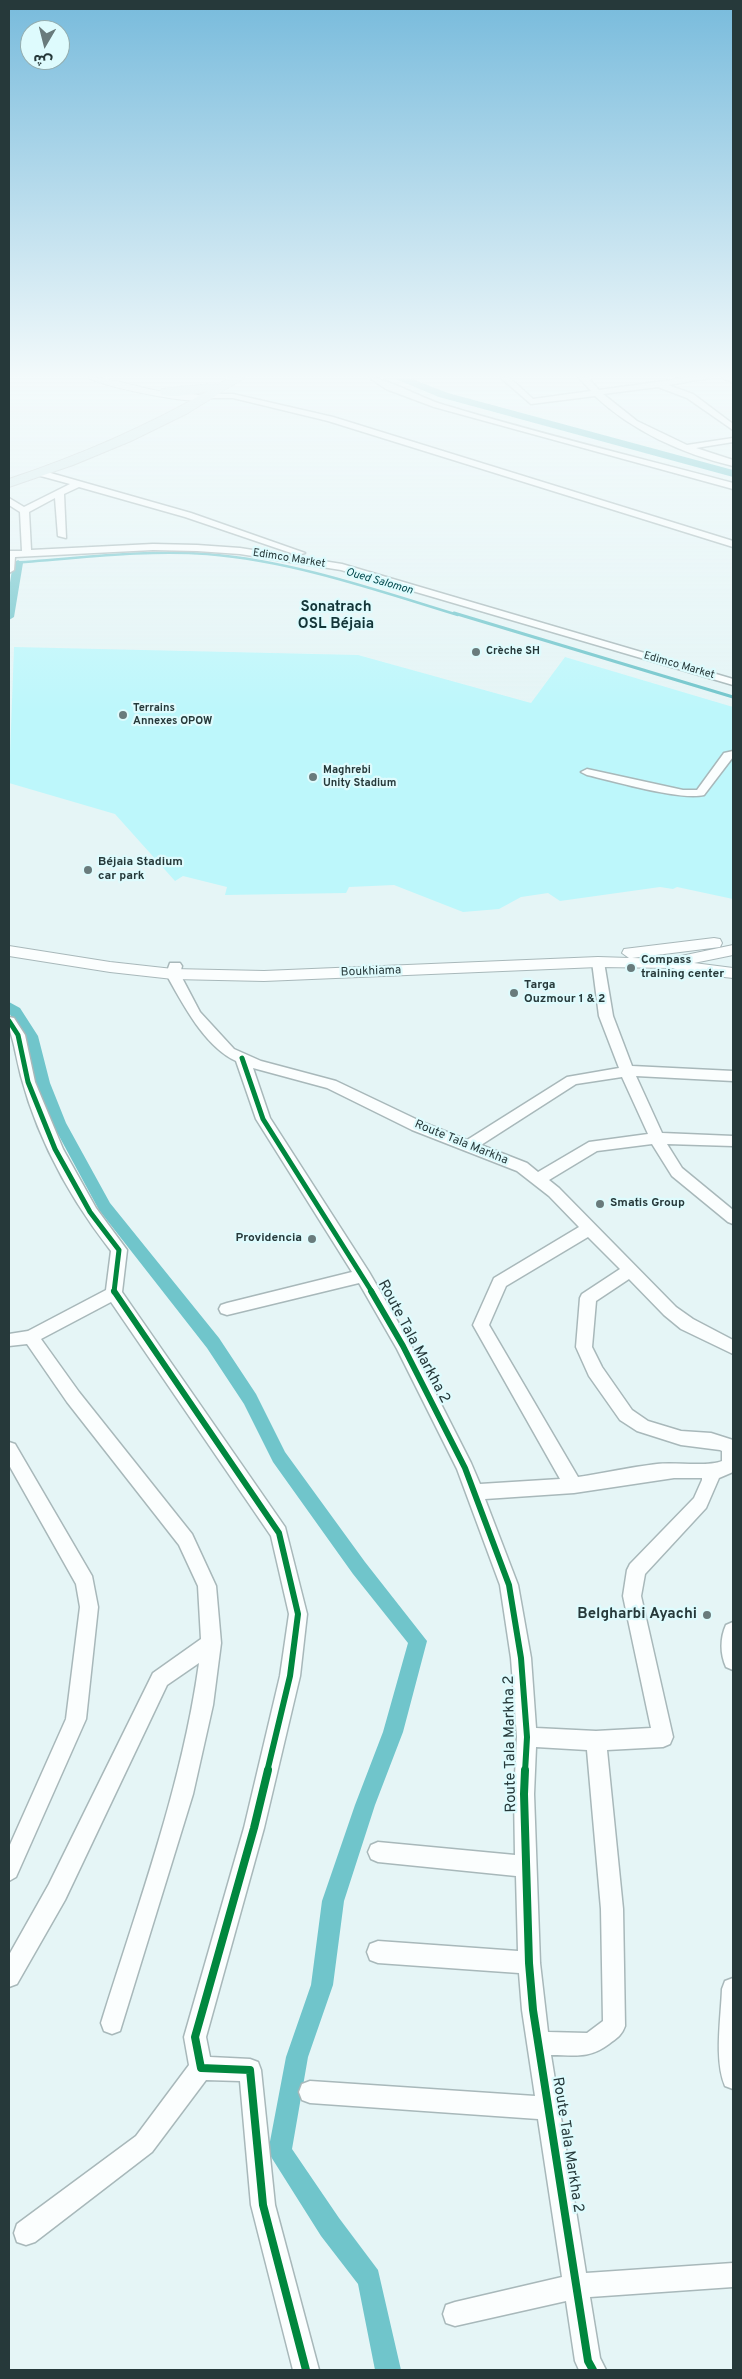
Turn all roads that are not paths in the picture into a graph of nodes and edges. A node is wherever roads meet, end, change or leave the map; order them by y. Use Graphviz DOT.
graph roads {
  1 [pos="67,489"];
  2 [pos="96,489"];
  3 [pos="557,489"];
  4 [pos="59,493"];
  5 [pos="9,501"];
  6 [pos="24,511"];
  7 [pos="63,536"];
  8 [pos="733,544"];
  9 [pos="27,553"];
  10 [pos="10,554"];
  11 [pos="342,568"];
  12 [pos="11,575"];
  13 [pos="733,682"];
  14 [pos="733,754"];
  15 [pos="587,772"];
  16 [pos="733,939"];
  17 [pos="9,940"];
  18 [pos="681,948"];
  19 [pos="733,950"];
  20 [pos="9,951"];
  21 [pos="647,952"];
  22 [pos="697,958"];
  23 [pos="598,962"];
  24 [pos="733,963"];
  25 [pos="667,964"];
  26 [pos="174,970"];
  27 [pos="733,973"];
  28 [pos="9,1021"];
  29 [pos="242,1058"];
  30 [pos="627,1071"];
  31 [pos="733,1076"];
  32 [pos="656,1138"];
  33 [pos="733,1141"];
  34 [pos="468,1146"];
  35 [pos="538,1179"];
  36 [pos="732,1215"];
  37 [pos="589,1230"];
  38 [pos="629,1271"];
  39 [pos="363,1276"];
  40 [pos="114,1293"];
  41 [pos="227,1309"];
  42 [pos="31,1337"];
  43 [pos="9,1340"];
  44 [pos="733,1348"];
  45 [pos="9,1449"];
  46 [pos="709,1475"];
  47 [pos="573,1485"];
  48 [pos="474,1492"];
  49 [pos="733,1631"];
  50 [pos="211,1643"];
  51 [pos="733,1661"];
  52 [pos="526,1737"];
  53 [pos="596,1741"];
  54 [pos="378,1852"];
  55 [pos="527,1868"];
  56 [pos="9,1870"];
  57 [pos="378,1952"];
  58 [pos="530,1963"];
  59 [pos="9,1976"];
  60 [pos="733,1989"];
  61 [pos="112,2023"];
  62 [pos="538,2043"];
  63 [pos="201,2068"];
  64 [pos="733,2078"];
  65 [pos="310,2092"];
  66 [pos="548,2108"];
  67 [pos="26,2233"];
  68 [pos="733,2275"];
  69 [pos="576,2286"];
  70 [pos="455,2314"];
  71 [pos="306,2370"];
  72 [pos="593,2370"];
  1 -- 4 [label="street"];
  2 -- 11 [label="street"];
  3 -- 8 [label="street"];
  4 -- 6 [label="street"];
  4 -- 7 [label="street"];
  5 -- 6 [label="street"];
  6 -- 9 [label="street"];
  9 -- 10 [label="street, Edimco Market"];
  9 -- 11 [label="street, Edimco Market"];
  10 -- 12 [label="street"];
  11 -- 13 [label="street, Edimco Market"];
  14 -- 15 [label="street"];
  16 -- 18 [label="street, Boukhiama"];
  17 -- 26 [label="street, Boukhiama"];
  18 -- 21 [label="street, Boukhiama"];
  18 -- 22 [label="street"];
  19 -- 22 [label="street, Boukhiama"];
  20 -- 26 [label="street, Boukhiama"];
  21 -- 25 [label="street"];
  21 -- 26 [label="street, Boukhiama"];
  22 -- 24 [label="street"];
  22 -- 25 [label="street, Boukhiama"];
  23 -- 25 [label="street, Boukhiama"];
  23 -- 26 [label="street, Boukhiama"];
  23 -- 30 [label="street"];
  25 -- 27 [label="street"];
  26 -- 29 [label="street, Route Tala Markha"];
  28 -- 40 [label="street"];
  29 -- 34 [label="street, Route Tala Markha"];
  29 -- 39 [label="street, Route Tala Markha 2"];
  30 -- 31 [label="street"];
  30 -- 32 [label="street"];
  30 -- 34 [label="street"];
  32 -- 33 [label="street"];
  32 -- 35 [label="street"];
  32 -- 36 [label="street"];
  34 -- 35 [label="street, Route Tala Markha"];
  35 -- 37 [label="street, Route Tala Markha"];
  37 -- 38 [label="street, Route Tala Markha"];
  37 -- 47 [label="street"];
  38 -- 44 [label="street, Route Tala Markha"];
  38 -- 46 [label="street"];
  39 -- 41 [label="street"];
  39 -- 48 [label="street, Route Tala Markha 2"];
  40 -- 42 [label="street"];
  40 -- 63 [label="street"];
  42 -- 43 [label="street"];
  42 -- 50 [label="street"];
  45 -- 56 [label="street"];
  46 -- 47 [label="street"];
  46 -- 53 [label="street"];
  47 -- 48 [label="street"];
  48 -- 52 [label="street, Route Tala Markha 2"];
  49 -- 51 [label="street"];
  50 -- 59 [label="street"];
  50 -- 61 [label="street"];
  52 -- 53 [label="street"];
  52 -- 55 [label="street, Route Tala Markha 2"];
  53 -- 62 [label="street"];
  54 -- 55 [label="street"];
  55 -- 58 [label="street, Route Tala Markha 2"];
  57 -- 58 [label="street"];
  58 -- 62 [label="street, Route Tala Markha 2"];
  60 -- 64 [label="street"];
  62 -- 66 [label="street, Route Tala Markha 2"];
  63 -- 67 [label="street"];
  63 -- 71 [label="street"];
  65 -- 66 [label="street"];
  66 -- 69 [label="street, Route Tala Markha 2"];
  68 -- 69 [label="street"];
  69 -- 70 [label="street"];
  69 -- 72 [label="street, Route Tala Markha 2"];
}
